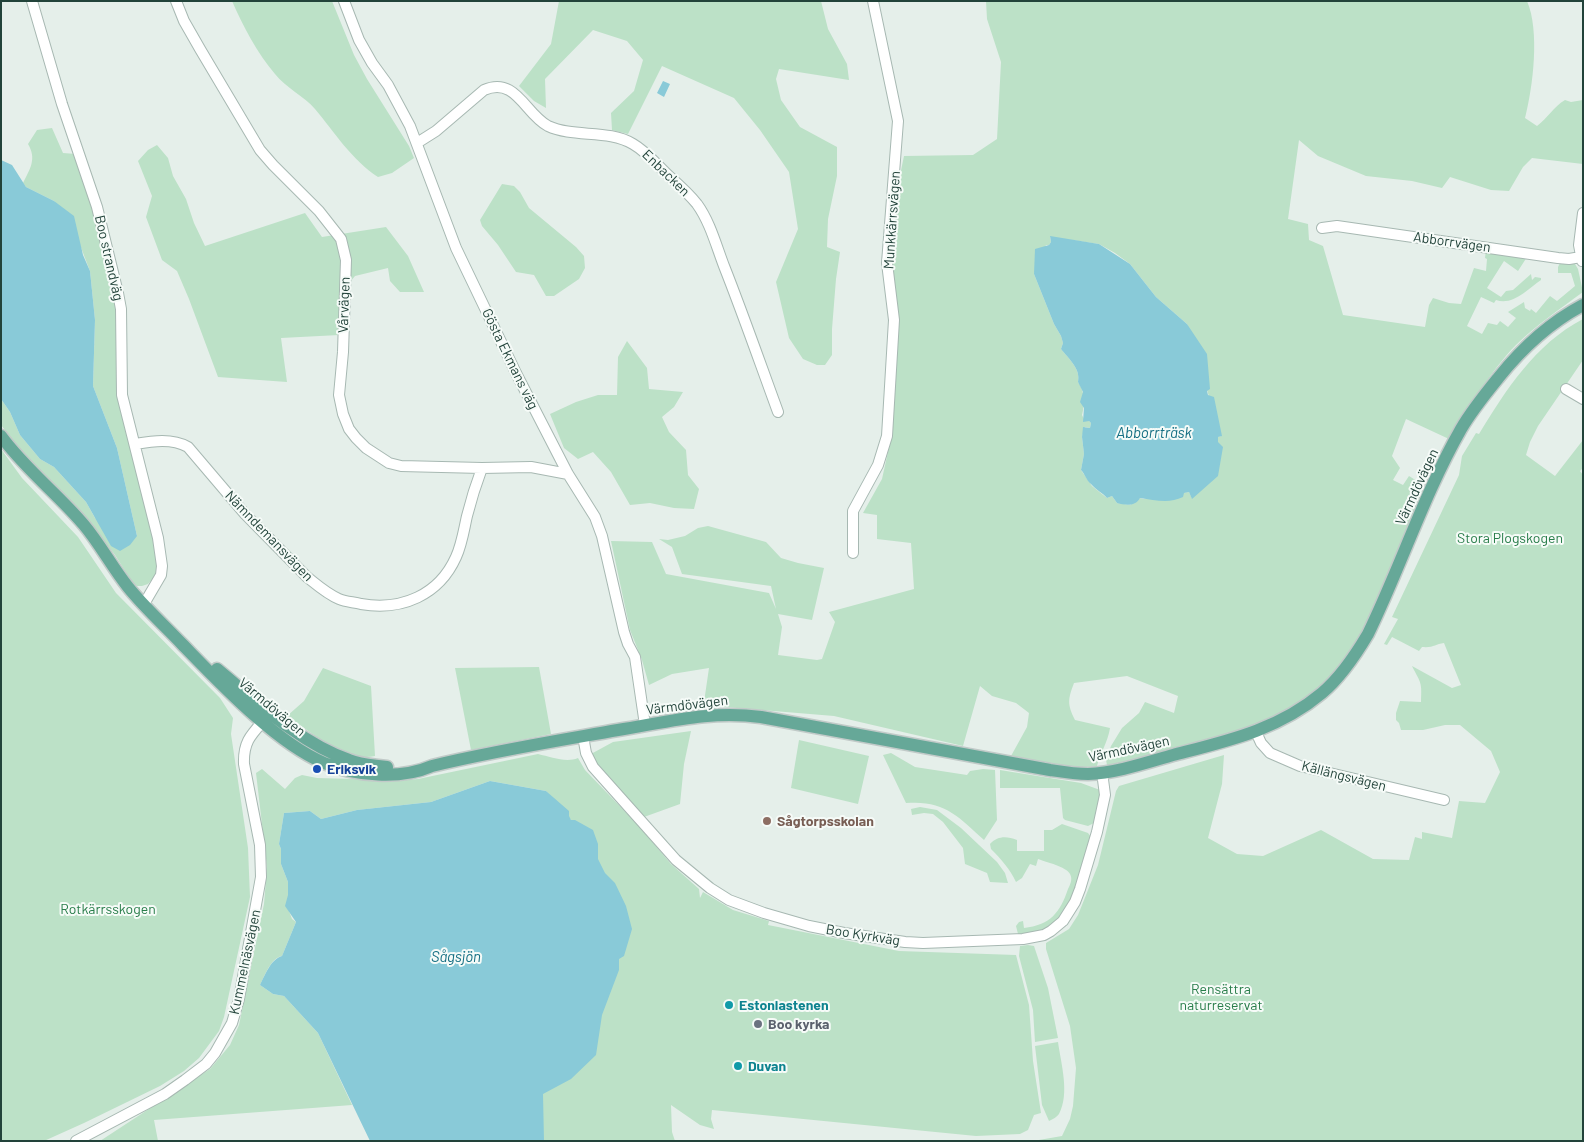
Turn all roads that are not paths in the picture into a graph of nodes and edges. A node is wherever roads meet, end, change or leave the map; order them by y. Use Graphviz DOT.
graph roads {
  1 [pos="32,1"];
  2 [pos="176,1"];
  3 [pos="344,1"];
  4 [pos="873,1"];
  5 [pos="417,143"];
  6 [pos="1583,213"];
  7 [pos="1322,228"];
  8 [pos="1582,260"];
  9 [pos="1583,306"];
  10 [pos="1566,389"];
  11 [pos="1583,399"];
  12 [pos="778,412"];
  13 [pos="1,436"];
  14 [pos="135,444"];
  15 [pos="482,468"];
  16 [pos="568,474"];
  17 [pos="853,553"];
  18 [pos="146,607"];
  19 [pos="267,717"];
  20 [pos="646,725"];
  21 [pos="1256,732"];
  22 [pos="583,736"];
  23 [pos="1102,772"];
  24 [pos="1444,800"];
  25 [pos="76,1141"];
  1 -- 14 [label="street, Boo strandväg"];
  2 -- 15 [label="street, Vårvägen"];
  3 -- 5 [label="street, Gösta Ekmans väg"];
  4 -- 17 [label="street, Munkkärrsvägen"];
  5 -- 12 [label="street, Enbacken"];
  5 -- 16 [label="street, Gösta Ekmans väg"];
  6 -- 8 [label="street"];
  7 -- 8 [label="street, Abborrvägen"];
  9 -- 21 [label="main road, Värmdövägen"];
  10 -- 11 [label="street"];
  13 -- 18 [label="main road, Värmdövägen"];
  14 -- 15 [label="street, Nämndemansvägen"];
  14 -- 18 [label="street, Boo strandväg"];
  15 -- 16 [label="street, Vårvägen"];
  16 -- 20 [label="street, Gösta Ekmans väg"];
  18 -- 19 [label="main road, Värmdövägen"];
  19 -- 22 [label="main road, Värmdövägen"];
  19 -- 25 [label="street, Kummelnäsvägen"];
  20 -- 22 [label="main road, Värmdövägen"];
  20 -- 23 [label="main road, Värmdövägen"];
  21 -- 23 [label="main road, Värmdövägen"];
  21 -- 24 [label="street, Källängsvägen"];
  22 -- 23 [label="street, Boo Kyrkväg"];
}
